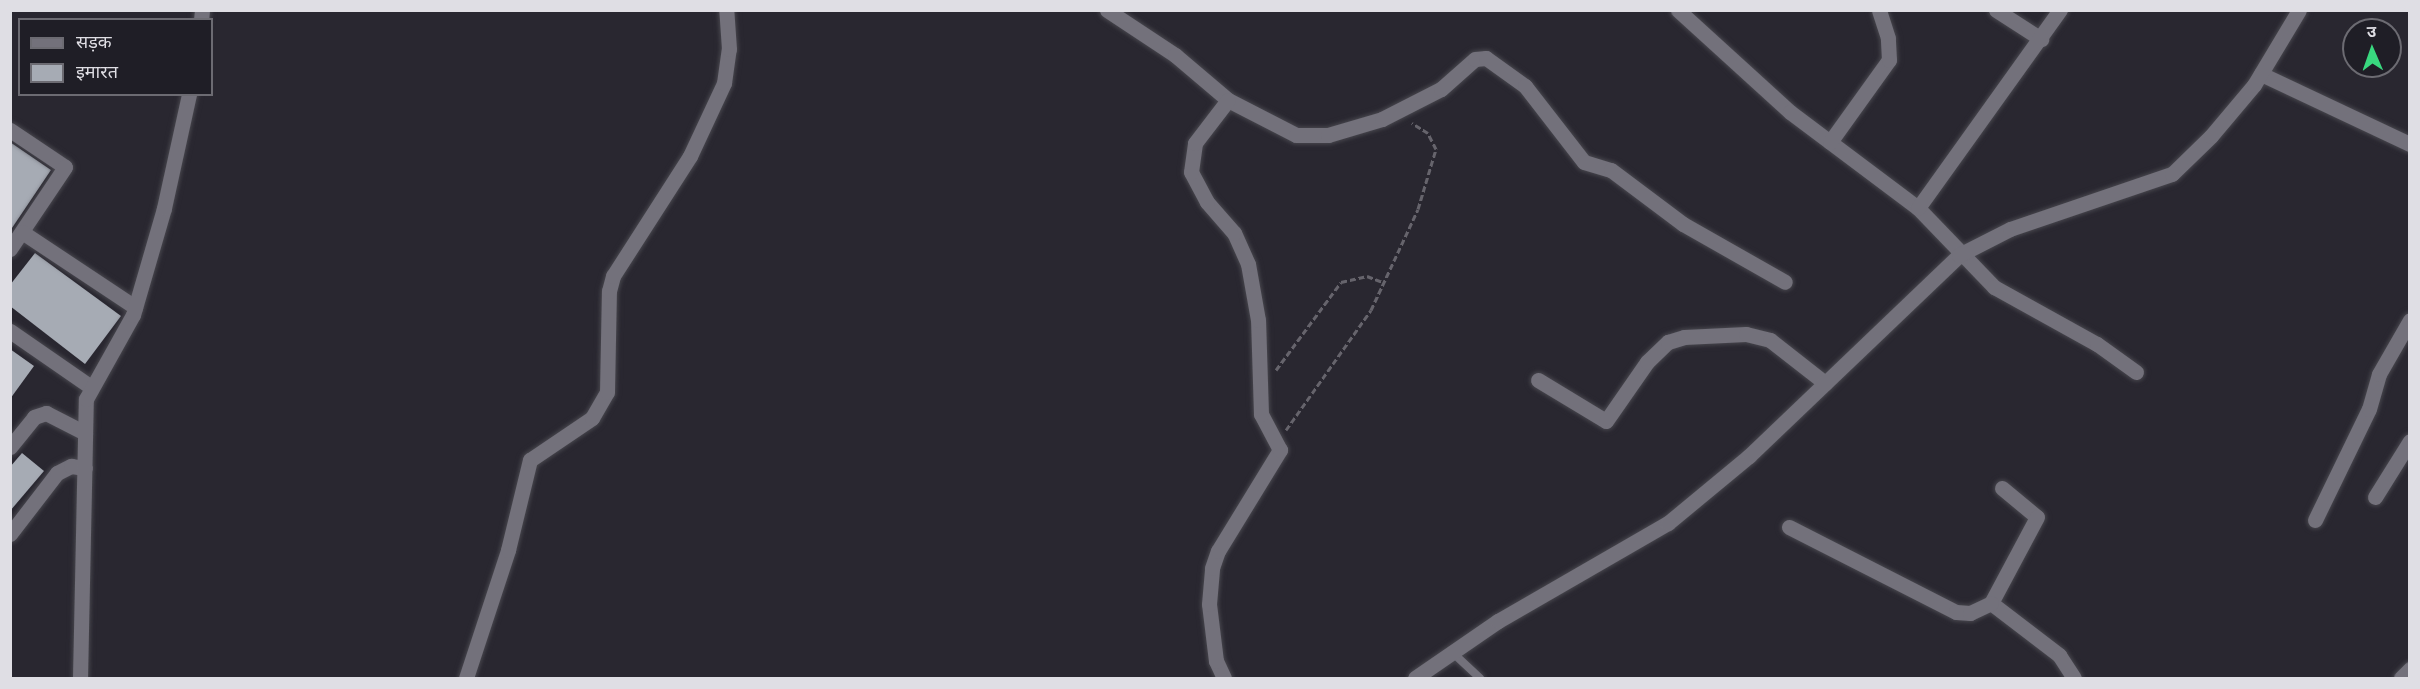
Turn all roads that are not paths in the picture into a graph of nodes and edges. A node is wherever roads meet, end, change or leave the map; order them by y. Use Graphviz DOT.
graph roads {
  1 [pos="726,10"];
  2 [pos="1107,10"];
  3 [pos="1678,10"];
  4 [pos="1879,10"];
  5 [pos="1996,10"];
  6 [pos="2060,10"];
  7 [pos="2299,10"];
  8 [pos="2041,39"];
  9 [pos="2261,74"];
  10 [pos="189,96"];
  11 [pos="1228,100"];
  12 [pos="10,130"];
  13 [pos="1830,142"];
  14 [pos="2409,144"];
  15 [pos="1918,208"];
  16 [pos="22,232"];
  17 [pos="10,249"];
  18 [pos="1959,255"];
  19 [pos="1785,282"];
  20 [pos="135,307"];
  21 [pos="2409,320"];
  22 [pos="10,331"];
  23 [pos="2136,372"];
  24 [pos="1538,380"];
  25 [pos="1826,383"];
  26 [pos="92,387"];
  27 [pos="85,433"];
  28 [pos="2409,441"];
  29 [pos="10,447"];
  30 [pos="85,468"];
  31 [pos="2002,488"];
  32 [pos="2375,497"];
  33 [pos="2315,520"];
  34 [pos="1790,527"];
  35 [pos="10,534"];
  36 [pos="1991,603"];
  37 [pos="1453,653"];
  38 [pos="2409,669"];
  39 [pos="80,678"];
  40 [pos="466,678"];
  41 [pos="1224,678"];
  42 [pos="1415,678"];
  43 [pos="1480,678"];
  44 [pos="2074,678"];
  45 [pos="2401,678"];
  1 -- 40 [label="street"];
  2 -- 11 [label="street"];
  3 -- 13 [label="street"];
  4 -- 13 [label="street"];
  5 -- 8 [label="street"];
  6 -- 8 [label="street"];
  7 -- 9 [label="street"];
  8 -- 15 [label="street"];
  9 -- 14 [label="street"];
  9 -- 18 [label="street"];
  10 -- 20 [label="street"];
  11 -- 19 [label="street"];
  11 -- 41 [label="street"];
  12 -- 16 [label="street"];
  13 -- 15 [label="street"];
  15 -- 18 [label="street"];
  16 -- 17 [label="street"];
  16 -- 20 [label="street"];
  18 -- 23 [label="street"];
  18 -- 25 [label="street"];
  20 -- 26 [label="street"];
  21 -- 33 [label="street"];
  22 -- 26 [label="street"];
  24 -- 25 [label="street"];
  25 -- 37 [label="street"];
  26 -- 27 [label="street"];
  27 -- 29 [label="street"];
  27 -- 30 [label="street"];
  28 -- 32 [label="street"];
  30 -- 35 [label="street"];
  30 -- 39 [label="street"];
  31 -- 36 [label="street"];
  34 -- 36 [label="street"];
  36 -- 44 [label="street"];
  37 -- 42 [label="street"];
  37 -- 43 [label="lane"];
  38 -- 45 [label="street"];
}
